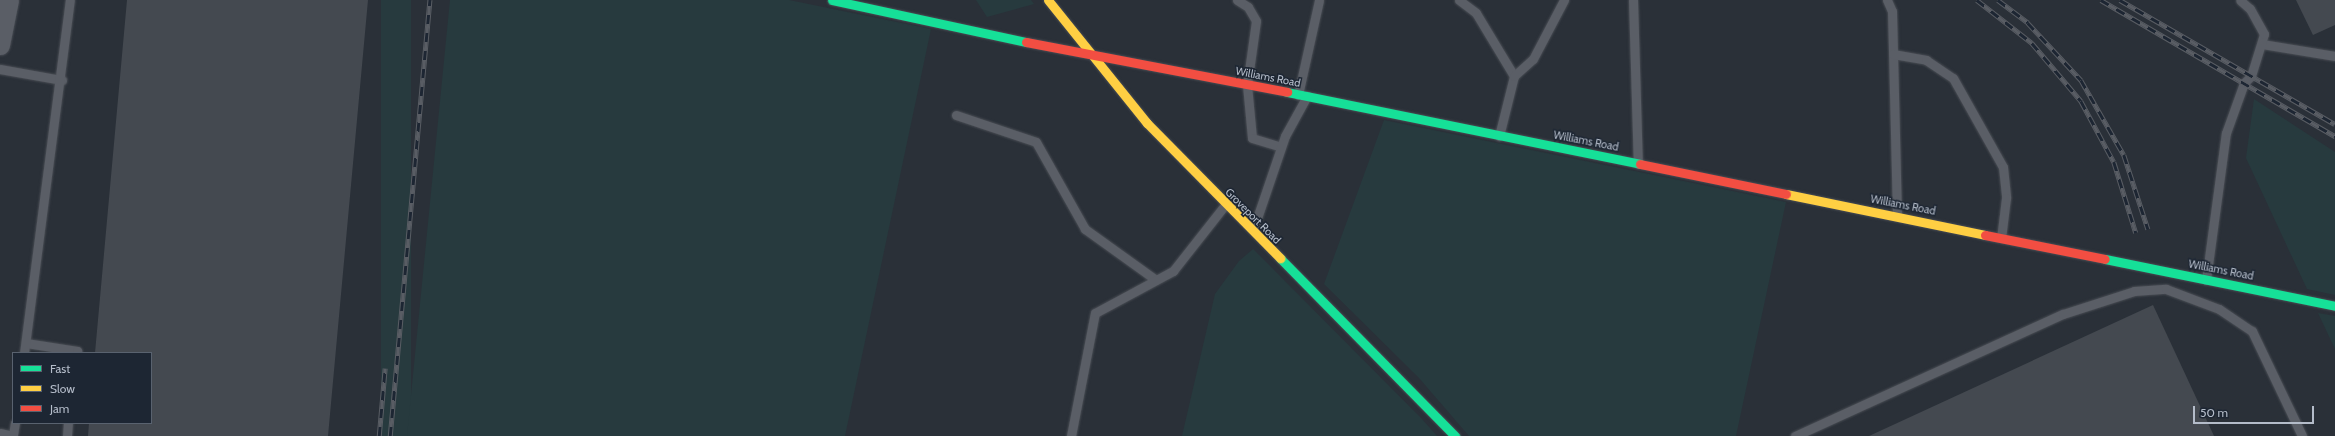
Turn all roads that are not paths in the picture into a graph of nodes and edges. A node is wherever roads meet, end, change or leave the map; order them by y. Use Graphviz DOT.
graph roads {
  1 [pos="9,0"];
  2 [pos="70,0"];
  3 [pos="833,0"];
  4 [pos="1048,0"];
  5 [pos="1237,0"];
  6 [pos="1319,0"];
  7 [pos="1459,0"];
  8 [pos="1564,0"];
  9 [pos="1632,0"];
  10 [pos="1887,0"];
  11 [pos="2240,0"];
  12 [pos="2262,44"];
  13 [pos="0,45"];
  14 [pos="1893,54"];
  15 [pos="1090,56"];
  16 [pos="2335,56"];
  17 [pos="0,69"];
  18 [pos="1514,76"];
  19 [pos="62,80"];
  20 [pos="1247,85"];
  21 [pos="1302,96"];
  22 [pos="956,115"];
  23 [pos="1499,136"];
  24 [pos="1281,147"];
  25 [pos="1638,164"];
  26 [pos="1225,204"];
  27 [pos="1897,216"];
  28 [pos="1252,232"];
  29 [pos="2001,237"];
  30 [pos="1156,280"];
  31 [pos="2206,280"];
  32 [pos="2335,306"];
  33 [pos="26,343"];
  34 [pos="24,352"];
  35 [pos="72,352"];
  36 [pos="15,424"];
  37 [pos="68,424"];
  38 [pos="0,433"];
  39 [pos="13,436"];
  40 [pos="66,436"];
  41 [pos="1071,436"];
  42 [pos="1455,436"];
  43 [pos="1795,436"];
  44 [pos="2302,436"];
  1 -- 13 [label="street"];
  2 -- 19 [label="lane"];
  3 -- 15 [label="main road, Williams Road"];
  4 -- 15 [label="main road, Groveport Road"];
  5 -- 20 [label="lane"];
  6 -- 21 [label="lane"];
  7 -- 18 [label="lane"];
  8 -- 18 [label="lane"];
  9 -- 25 [label="lane"];
  10 -- 14 [label="lane"];
  11 -- 12 [label="lane"];
  12 -- 16 [label="lane"];
  12 -- 31 [label="lane"];
  14 -- 27 [label="lane"];
  14 -- 29 [label="lane"];
  15 -- 20 [label="main road, Williams Road"];
  15 -- 26 [label="main road, Groveport Road"];
  17 -- 19 [label="lane"];
  18 -- 23 [label="lane"];
  19 -- 33 [label="lane"];
  20 -- 21 [label="main road, Williams Road"];
  20 -- 24 [label="lane"];
  21 -- 23 [label="main road, Williams Road"];
  21 -- 24 [label="lane"];
  22 -- 30 [label="lane"];
  23 -- 25 [label="main road, Williams Road"];
  24 -- 28 [label="lane"];
  25 -- 27 [label="main road, Williams Road"];
  26 -- 28 [label="main road, Groveport Road"];
  26 -- 30 [label="lane"];
  27 -- 29 [label="main road, Williams Road"];
  28 -- 42 [label="main road, Groveport Road"];
  29 -- 31 [label="main road, Williams Road"];
  30 -- 41 [label="lane"];
  31 -- 32 [label="main road, Williams Road"];
  33 -- 34 [label="lane"];
  33 -- 35 [label="lane"];
  36 -- 39 [label="lane"];
  37 -- 40 [label="lane"];
  38 -- 39 [label="lane"];
  43 -- 44 [label="lane"];
}
